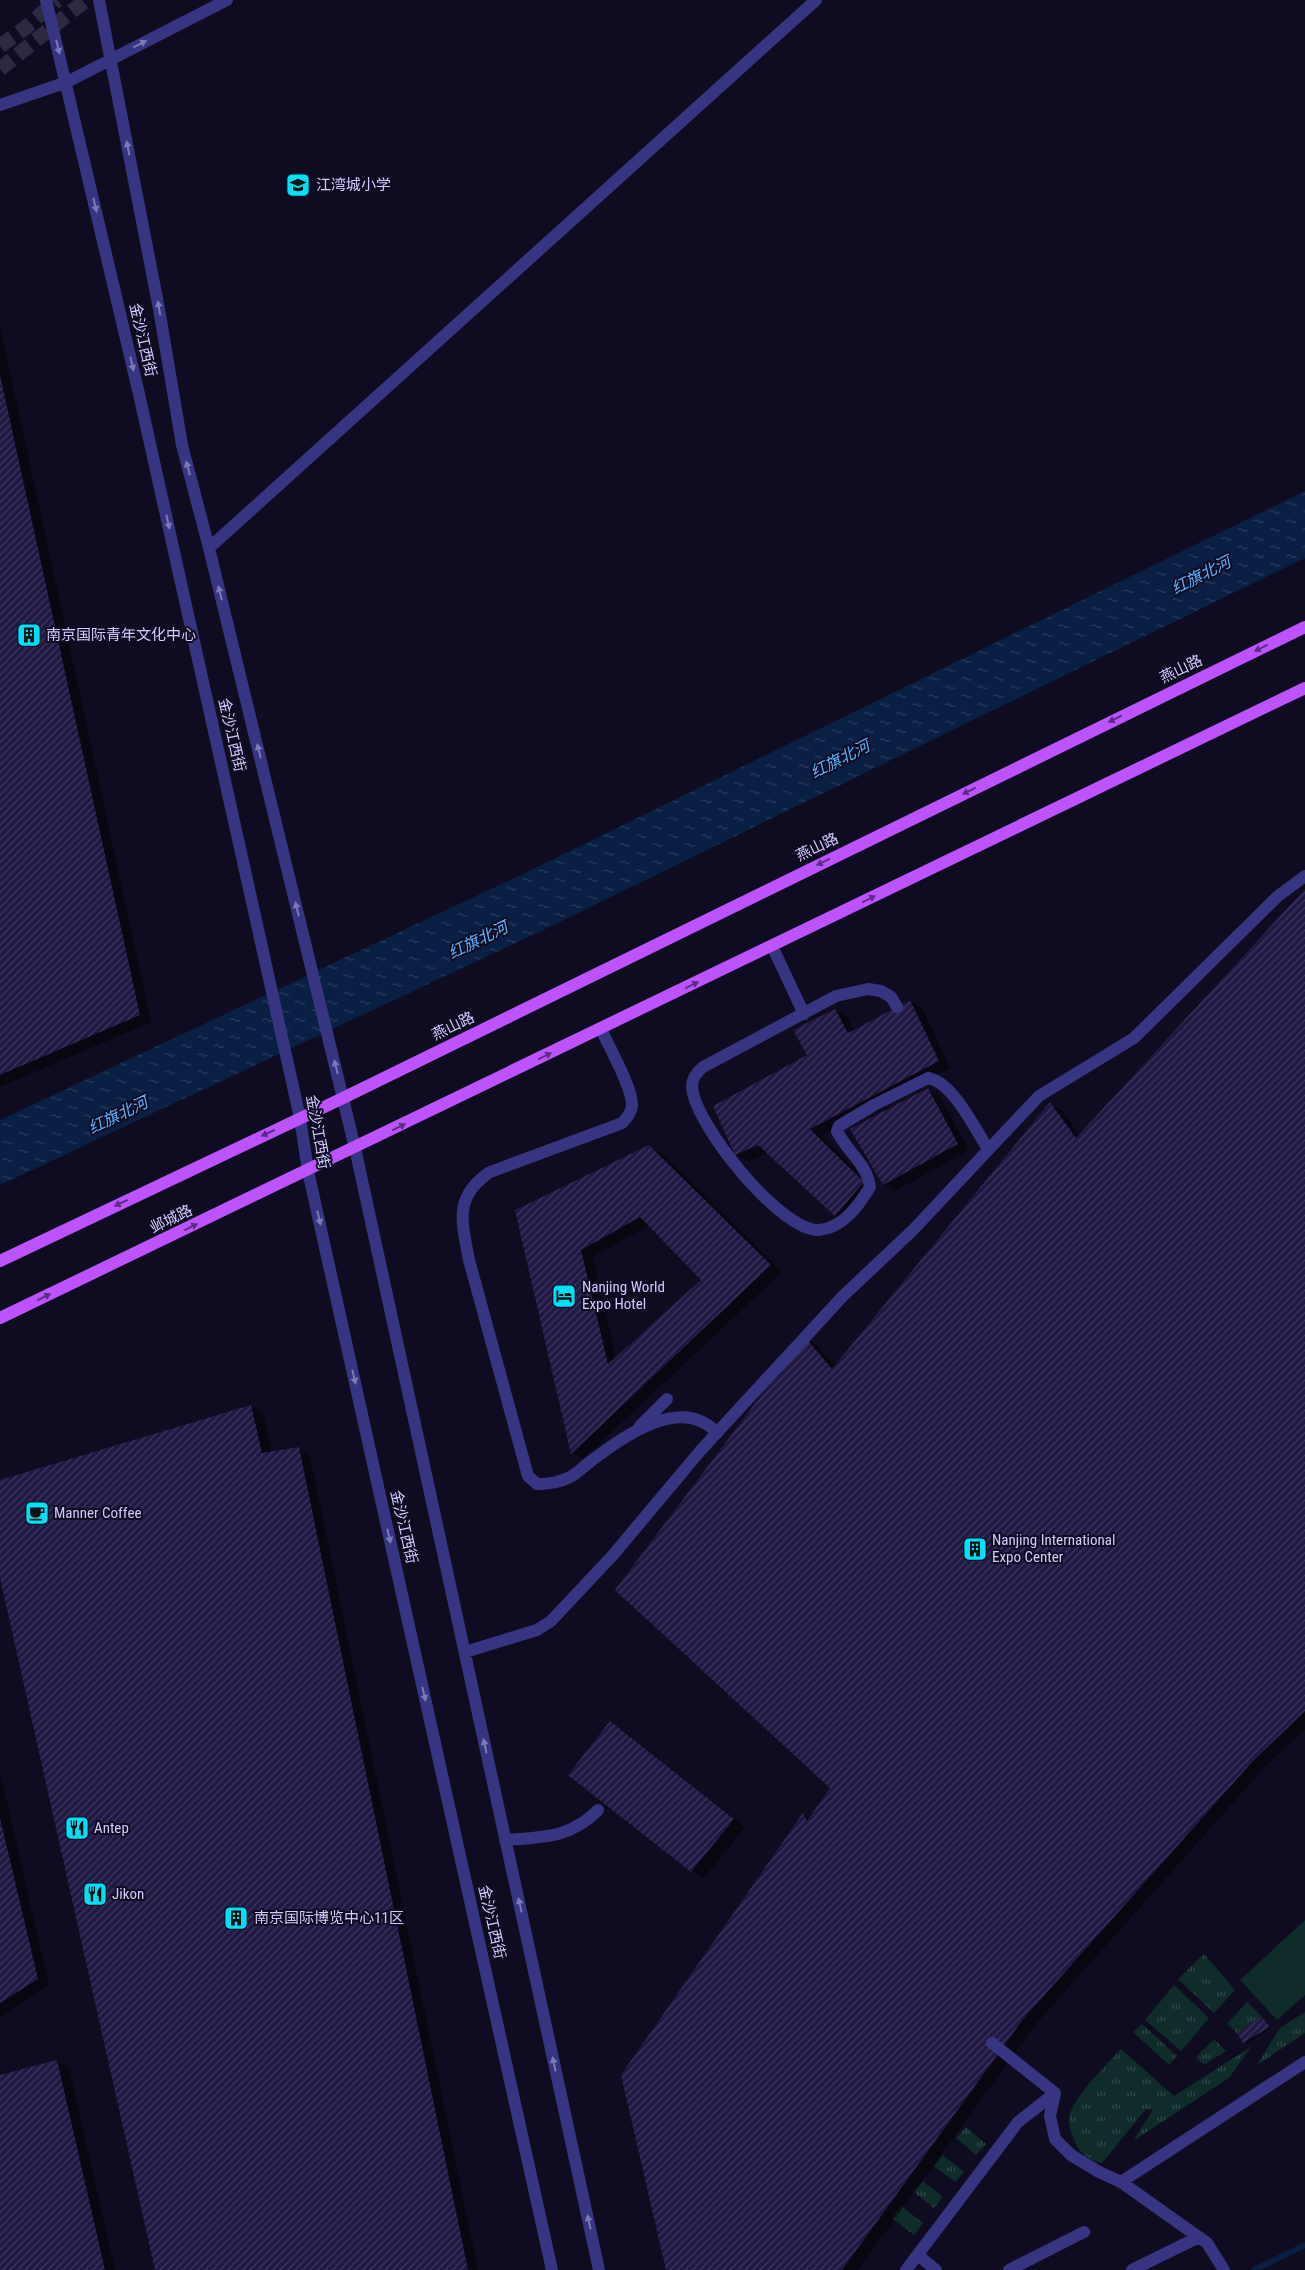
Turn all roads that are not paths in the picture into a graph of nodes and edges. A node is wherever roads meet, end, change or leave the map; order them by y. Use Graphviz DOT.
graph roads {
  1 [pos="46,0"];
  2 [pos="99,0"];
  3 [pos="227,0"];
  4 [pos="816,0"];
  5 [pos="111,58"];
  6 [pos="67,82"];
  7 [pos="0,105"];
  8 [pos="209,548"];
  9 [pos="1305,627"];
  10 [pos="1305,688"];
  11 [pos="1305,876"];
  12 [pos="772,946"];
  13 [pos="897,1007"];
  14 [pos="804,1014"];
  15 [pos="601,1029"];
  16 [pos="343,1098"];
  17 [pos="300,1118"];
  18 [pos="355,1148"];
  19 [pos="988,1149"];
  20 [pos="308,1171"];
  21 [pos="0,1261"];
  22 [pos="0,1318"];
  23 [pos="667,1399"];
  24 [pos="632,1433"];
  25 [pos="717,1433"];
  26 [pos="465,1652"];
  27 [pos="598,1810"];
  28 [pos="505,1840"];
  29 [pos="992,2043"];
  30 [pos="1305,2062"];
  31 [pos="1055,2093"];
  32 [pos="1121,2182"];
  33 [pos="1084,2232"];
  34 [pos="1199,2237"];
  35 [pos="918,2255"];
  36 [pos="552,2270"];
  37 [pos="600,2270"];
  38 [pos="906,2270"];
  39 [pos="936,2270"];
  40 [pos="1010,2270"];
  41 [pos="1132,2270"];
  42 [pos="1224,2270"];
  1 -- 6 [label="street, 金沙江西街, one-way"];
  2 -- 5 [label="street, 金沙江西街"];
  5 -- 3 [label="street, one-way"];
  4 -- 8 [label="street"];
  5 -- 6 [label="street"];
  8 -- 5 [label="street, 金沙江西街, one-way"];
  6 -- 7 [label="street"];
  6 -- 17 [label="street, 金沙江西街, one-way"];
  16 -- 8 [label="street, 金沙江西街, one-way"];
  9 -- 16 [label="main road, 燕山路, one-way"];
  12 -- 10 [label="main road, one-way"];
  11 -- 19 [label="street"];
  12 -- 14 [label="street"];
  15 -- 12 [label="main road, one-way"];
  13 -- 14 [label="street"];
  14 -- 19 [label="street"];
  18 -- 15 [label="main road, one-way"];
  15 -- 24 [label="street"];
  16 -- 17 [label="main road"];
  16 -- 18 [label="street, 金沙江西街"];
  17 -- 20 [label="street, 金沙江西街"];
  17 -- 21 [label="main road, one-way"];
  18 -- 20 [label="main road, 邺城路"];
  18 -- 26 [label="street, 金沙江西街"];
  19 -- 25 [label="street"];
  22 -- 20 [label="main road, 邺城路, one-way"];
  20 -- 36 [label="street, 金沙江西街, one-way"];
  23 -- 24 [label="street"];
  24 -- 25 [label="street"];
  25 -- 26 [label="street"];
  28 -- 26 [label="street, 金沙江西街, one-way"];
  27 -- 28 [label="street"];
  37 -- 28 [label="street, 金沙江西街, one-way"];
  29 -- 31 [label="street"];
  30 -- 32 [label="street"];
  31 -- 32 [label="street"];
  31 -- 35 [label="street"];
  32 -- 34 [label="street"];
  33 -- 40 [label="street"];
  34 -- 41 [label="street"];
  34 -- 42 [label="street"];
  35 -- 38 [label="street"];
  35 -- 39 [label="street"];
}
